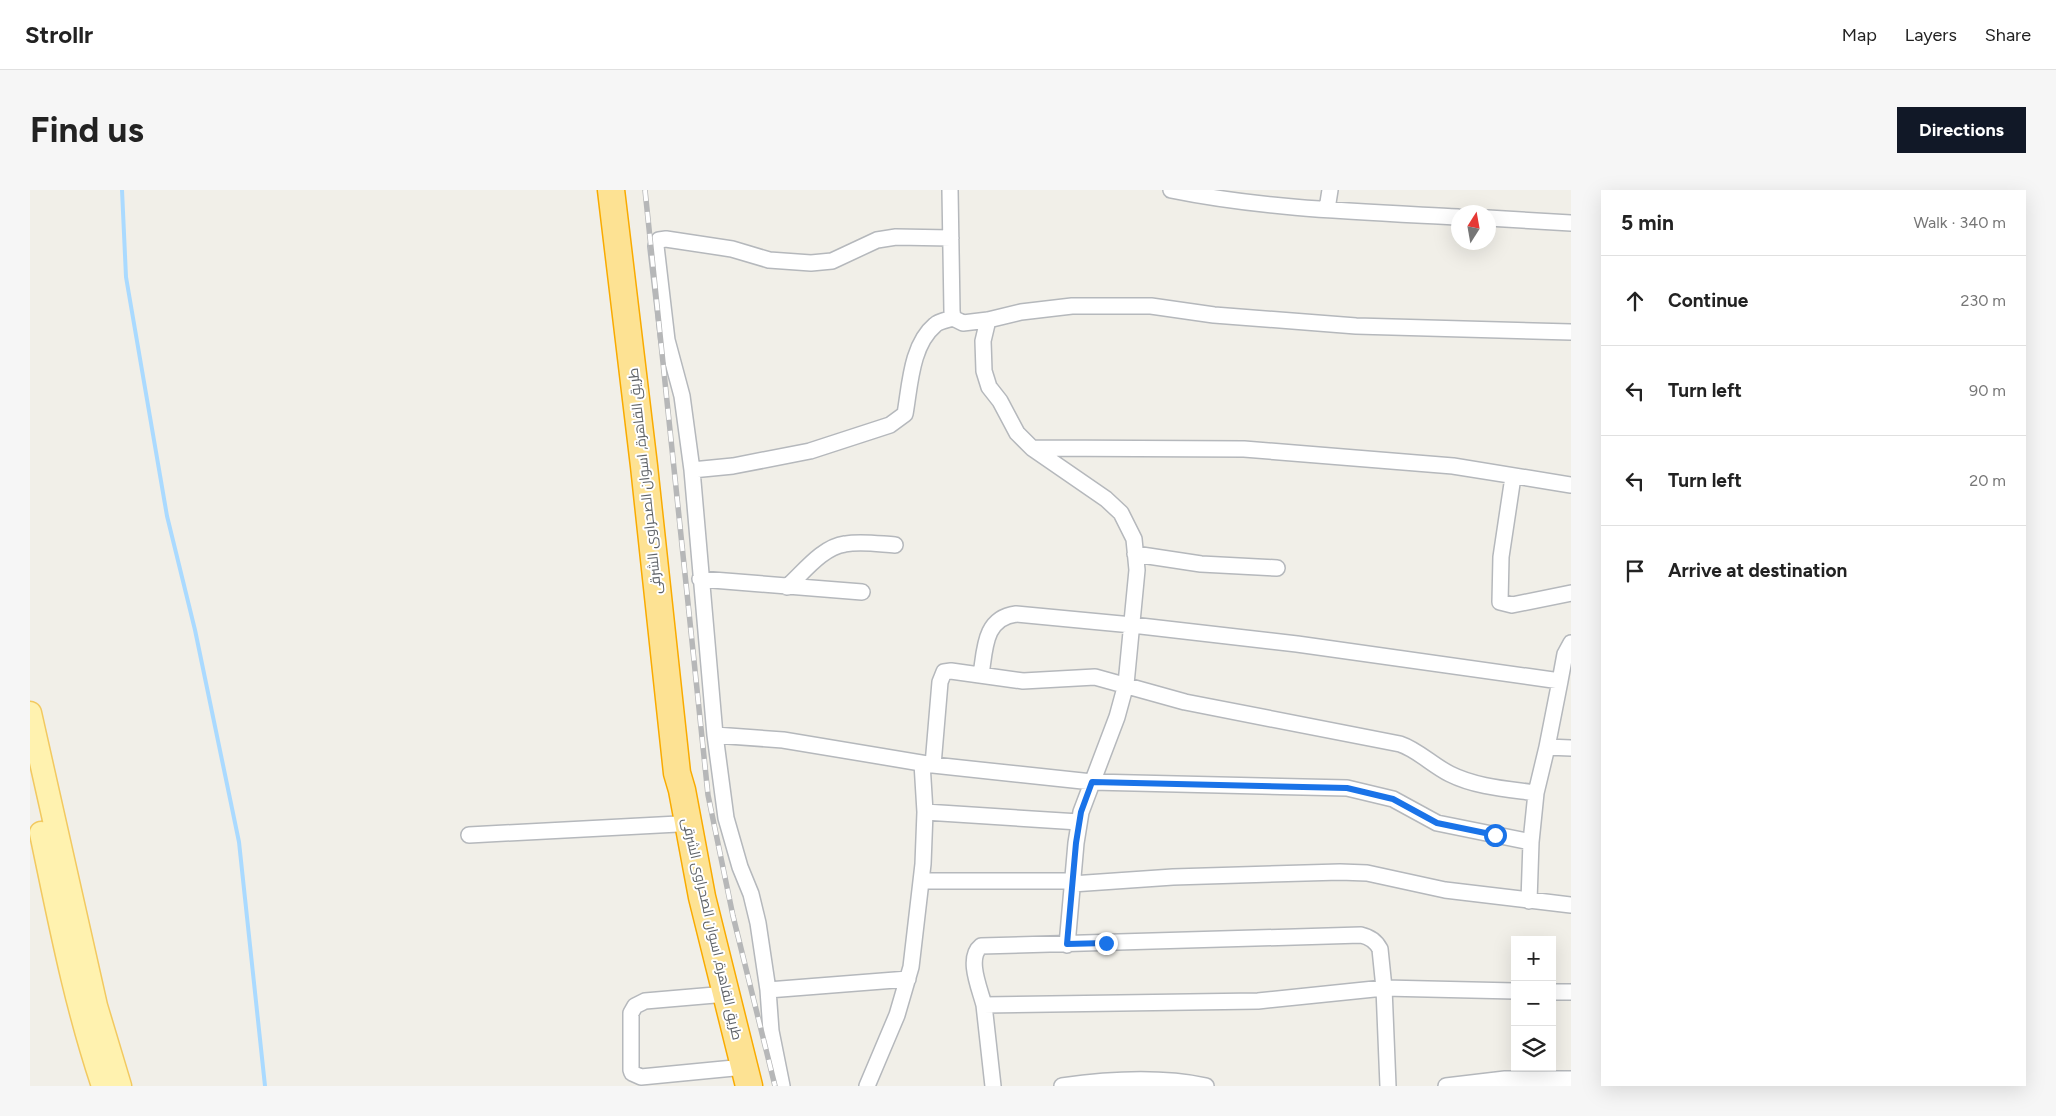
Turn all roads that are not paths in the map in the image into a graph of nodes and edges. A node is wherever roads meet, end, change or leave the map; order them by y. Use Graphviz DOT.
graph roads {
  1 [pos="611,190"];
  2 [pos="950,190"];
  3 [pos="1170,190"];
  4 [pos="1330,190"];
  5 [pos="1327,209"];
  6 [pos="1451,217"];
  7 [pos="1496,218"];
  8 [pos="1571,223"];
  9 [pos="951,238"];
  10 [pos="953,318"];
  11 [pos="988,320"];
  12 [pos="1571,332"];
  13 [pos="1032,448"];
  14 [pos="692,470"];
  15 [pos="1513,476"];
  16 [pos="1571,485"];
  17 [pos="895,545"];
  18 [pos="1135,554"];
  19 [pos="1277,568"];
  20 [pos="700,579"];
  21 [pos="787,587"];
  22 [pos="862,592"];
  23 [pos="1571,593"];
  24 [pos="1132,625"];
  25 [pos="1571,643"];
  26 [pos="981,675"];
  27 [pos="1560,681"];
  28 [pos="1126,684"];
  29 [pos="30,713"];
  30 [pos="715,735"];
  31 [pos="1547,747"];
  32 [pos="1571,748"];
  33 [pos="34,749"];
  34 [pos="928,764"];
  35 [pos="677,773"];
  36 [pos="1092,782"];
  37 [pos="30,783"];
  38 [pos="1536,793"];
  39 [pos="924,812"];
  40 [pos="1079,822"];
  41 [pos="678,824"];
  42 [pos="468,835"];
  43 [pos="1531,842"];
  44 [pos="920,881"];
  45 [pos="1072,882"];
  46 [pos="1529,901"];
  47 [pos="1571,905"];
  48 [pos="1067,944"];
  49 [pos="908,979"];
  50 [pos="1384,988"];
  51 [pos="768,990"];
  52 [pos="1511,991"];
  53 [pos="1556,992"];
  54 [pos="1571,992"];
  55 [pos="715,995"];
  56 [pos="984,1005"];
  57 [pos="1571,1079"];
  58 [pos="741,1080"];
  59 [pos="1505,1083"];
  60 [pos="103,1086"];
  61 [pos="120,1086"];
  62 [pos="782,1086"];
  63 [pos="867,1086"];
  64 [pos="993,1086"];
  65 [pos="1062,1086"];
  66 [pos="1206,1086"];
  67 [pos="1388,1086"];
  68 [pos="1446,1086"];
  1 -- 35 [label="highway, طريق القاهرة, اسوان الصحراوى الشرقى"];
  2 -- 9 [label="street"];
  3 -- 5 [label="street"];
  4 -- 5 [label="street"];
  5 -- 6 [label="street"];
  7 -- 8 [label="street"];
  9 -- 10 [label="street"];
  9 -- 14 [label="street"];
  10 -- 11 [label="street"];
  10 -- 14 [label="street"];
  11 -- 12 [label="street"];
  11 -- 13 [label="street"];
  13 -- 15 [label="street"];
  13 -- 18 [label="street"];
  14 -- 20 [label="street"];
  15 -- 16 [label="street"];
  15 -- 23 [label="street"];
  17 -- 21 [label="street"];
  18 -- 19 [label="street"];
  18 -- 24 [label="street"];
  20 -- 21 [label="street"];
  20 -- 30 [label="street"];
  21 -- 22 [label="street"];
  24 -- 26 [label="street"];
  24 -- 27 [label="street"];
  24 -- 28 [label="street"];
  25 -- 27 [label="street"];
  26 -- 28 [label="street"];
  26 -- 34 [label="street"];
  27 -- 31 [label="street"];
  28 -- 36 [label="street"];
  28 -- 38 [label="street"];
  29 -- 33 [label="main road"];
  30 -- 34 [label="street"];
  30 -- 51 [label="street"];
  31 -- 32 [label="street"];
  31 -- 38 [label="street"];
  33 -- 61 [label="main road"];
  34 -- 36 [label="street"];
  34 -- 39 [label="street"];
  35 -- 41 [label="highway, طريق القاهرة, اسوان الصحراوى الشرقى"];
  35 -- 58 [label="highway, طريق القاهرة, اسوان الصحراوى الشرقى"];
  36 -- 40 [label="street"];
  36 -- 43 [label="street"];
  37 -- 60 [label="main road"];
  38 -- 43 [label="street"];
  39 -- 40 [label="street"];
  39 -- 44 [label="street"];
  40 -- 45 [label="street"];
  41 -- 42 [label="street"];
  41 -- 55 [label="highway, طريق القاهرة, اسوان الصحراوى الشرقى"];
  43 -- 46 [label="street"];
  44 -- 45 [label="street"];
  44 -- 49 [label="street"];
  45 -- 46 [label="street"];
  45 -- 48 [label="street"];
  46 -- 47 [label="street"];
  48 -- 50 [label="street"];
  48 -- 56 [label="street"];
  49 -- 51 [label="street"];
  49 -- 63 [label="street"];
  50 -- 52 [label="street"];
  50 -- 56 [label="street"];
  50 -- 67 [label="street"];
  51 -- 62 [label="street"];
  53 -- 54 [label="street"];
  55 -- 58 [label="highway, طريق القاهرة, اسوان الصحراوى الشرقى"];
  55 -- 58 [label="street"];
  56 -- 64 [label="street"];
  57 -- 59 [label="street"];
  59 -- 68 [label="street"];
  65 -- 66 [label="street"];
}
